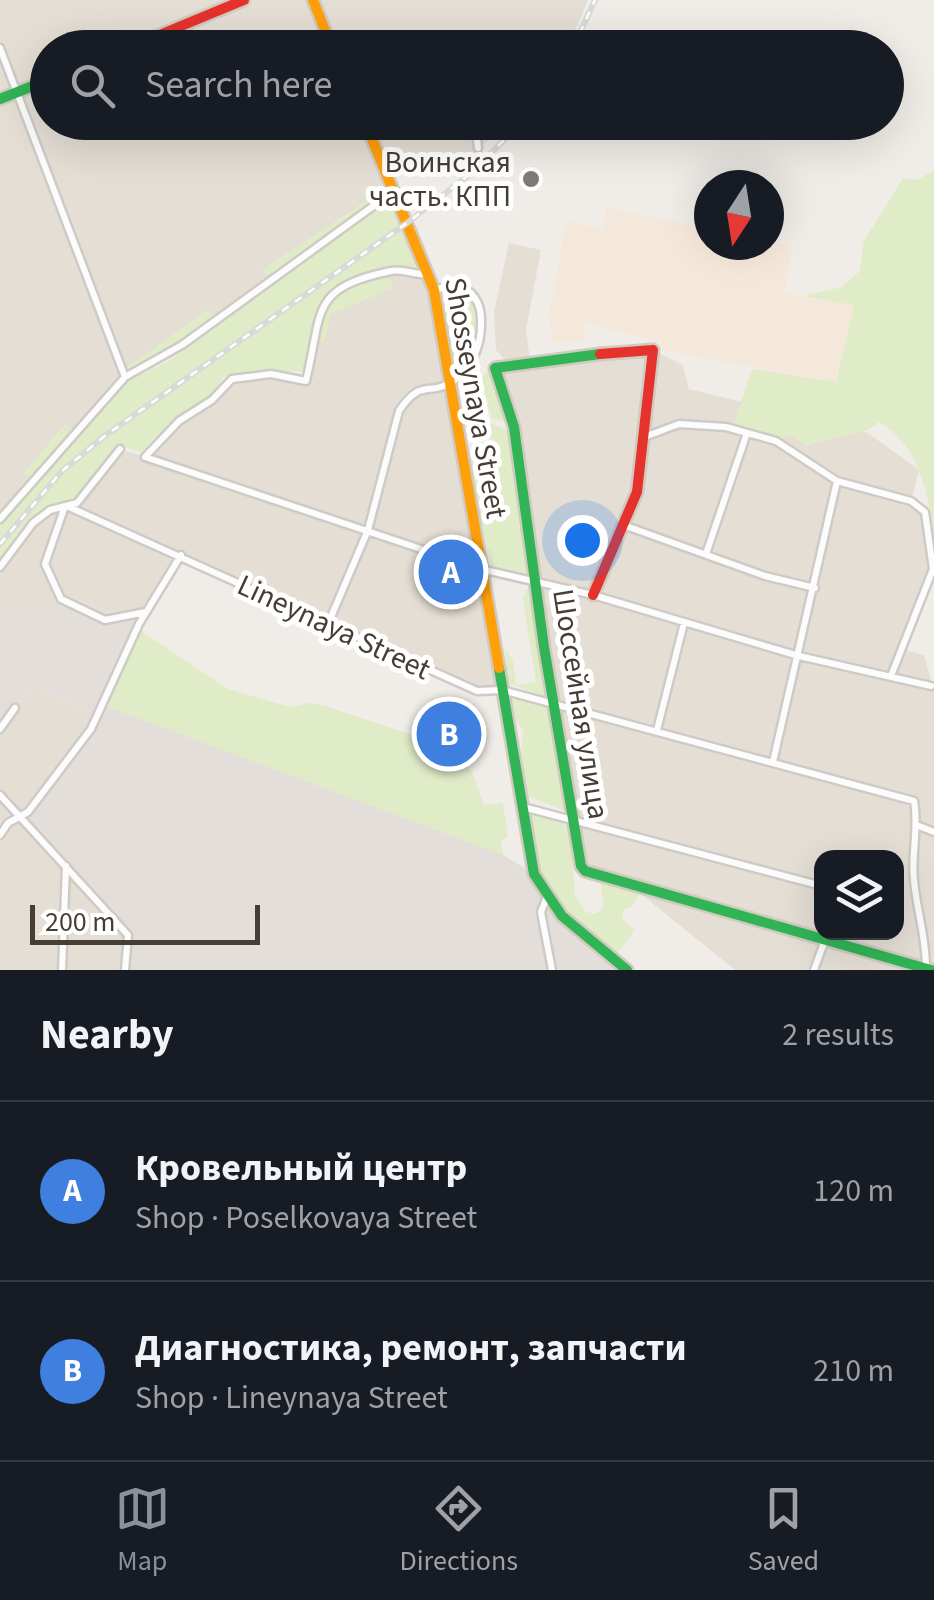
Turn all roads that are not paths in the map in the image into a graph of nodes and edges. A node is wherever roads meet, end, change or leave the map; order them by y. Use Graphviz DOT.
graph roads {
  1 [pos="244,0"];
  2 [pos="312,0"];
  3 [pos="172,30"];
  4 [pos="324,30"];
  5 [pos="0,48"];
  6 [pos="30,87"];
  7 [pos="16,93"];
  8 [pos="0,99"];
  9 [pos="30,129"];
  10 [pos="34,140"];
  11 [pos="373,140"];
  12 [pos="477,140"];
  13 [pos="478,148"];
  14 [pos="394,191"];
  15 [pos="430,274"];
  16 [pos="434,290"];
  17 [pos="125,377"];
  18 [pos="450,384"];
  19 [pos="747,433"];
  20 [pos="647,436"];
  21 [pos="120,449"];
  22 [pos="837,481"];
  23 [pos="67,507"];
  24 [pos="0,519"];
  25 [pos="626,526"];
  26 [pos="368,530"];
  27 [pos="706,554"];
  28 [pos="181,555"];
  29 [pos="0,567"];
  30 [pos="481,568"];
  31 [pos="537,583"];
  32 [pos="814,588"];
  33 [pos="593,595"];
  34 [pos="146,612"];
  35 [pos="328,624"];
  36 [pos="684,624"];
  37 [pos="799,656"];
  38 [pos="891,676"];
  39 [pos="931,686"];
  40 [pos="502,690"];
  41 [pos="554,704"];
  42 [pos="15,708"];
  43 [pos="0,729"];
  44 [pos="657,730"];
  45 [pos="773,762"];
  46 [pos="0,795"];
  47 [pos="523,807"];
  48 [pos="20,816"];
  49 [pos="575,820"];
  50 [pos="919,826"];
  51 [pos="934,832"];
  52 [pos="0,835"];
  53 [pos="66,865"];
  54 [pos="814,884"];
  55 [pos="546,899"];
  56 [pos="814,933"];
  57 [pos="825,940"];
  58 [pos="839,940"];
  59 [pos="62,970"];
  60 [pos="125,970"];
  61 [pos="552,970"];
  62 [pos="627,970"];
  63 [pos="814,970"];
  64 [pos="927,970"];
  1 -- 3 [label="street"];
  2 -- 4 [label="street"];
  5 -- 7 [label="street"];
  6 -- 7 [label="street"];
  7 -- 8 [label="street"];
  7 -- 9 [label="street"];
  10 -- 17 [label="street"];
  11 -- 14 [label="street, Shosseynaya Street"];
  12 -- 13 [label="street"];
  14 -- 15 [label="street, Shosseynaya Street"];
  14 -- 17 [label="street"];
  15 -- 16 [label="street, Shosseynaya Street"];
  15 -- 26 [label="street"];
  16 -- 18 [label="street, Shosseynaya Street"];
  16 -- 18 [label="street"];
  17 -- 24 [label="street"];
  18 -- 26 [label="street"];
  18 -- 30 [label="street, Shosseynaya Street"];
  19 -- 20 [label="street"];
  19 -- 22 [label="street"];
  19 -- 27 [label="street"];
  20 -- 25 [label="street"];
  20 -- 31 [label="street, Шоссейная улица"];
  21 -- 23 [label="street"];
  22 -- 32 [label="street"];
  22 -- 38 [label="street"];
  23 -- 28 [label="street, Lineynaya Street"];
  23 -- 29 [label="street"];
  23 -- 34 [label="street"];
  25 -- 27 [label="street"];
  25 -- 33 [label="street"];
  26 -- 30 [label="street"];
  26 -- 35 [label="street"];
  27 -- 32 [label="street"];
  28 -- 34 [label="street"];
  28 -- 35 [label="street, Lineynaya Street"];
  30 -- 31 [label="street"];
  30 -- 40 [label="street, Shosseynaya Street"];
  31 -- 33 [label="street"];
  31 -- 41 [label="street, Шоссейная улица"];
  32 -- 37 [label="street"];
  33 -- 36 [label="street"];
  34 -- 48 [label="street"];
  35 -- 40 [label="street, Lineynaya Street"];
  36 -- 37 [label="street"];
  36 -- 44 [label="street"];
  37 -- 38 [label="street"];
  37 -- 45 [label="street"];
  38 -- 39 [label="street"];
  40 -- 41 [label="street, Lineynaya Street"];
  40 -- 47 [label="street, Shosseynaya Street"];
  41 -- 44 [label="street, Lineynaya Street"];
  41 -- 49 [label="street, Шоссейная улица"];
  42 -- 43 [label="street"];
  44 -- 45 [label="street, Lineynaya Street"];
  45 -- 50 [label="street, Lineynaya Street"];
  46 -- 48 [label="street"];
  47 -- 49 [label="street"];
  47 -- 55 [label="street, Shosseynaya Street"];
  48 -- 52 [label="street"];
  48 -- 53 [label="street"];
  49 -- 54 [label="street"];
  49 -- 56 [label="street, Шоссейная улица"];
  50 -- 51 [label="street, Lineynaya Street"];
  50 -- 64 [label="street"];
  53 -- 59 [label="street"];
  53 -- 60 [label="street"];
  55 -- 61 [label="street"];
  55 -- 62 [label="street, Shosseynaya Street"];
  57 -- 63 [label="street"];
  58 -- 64 [label="street"];
}
